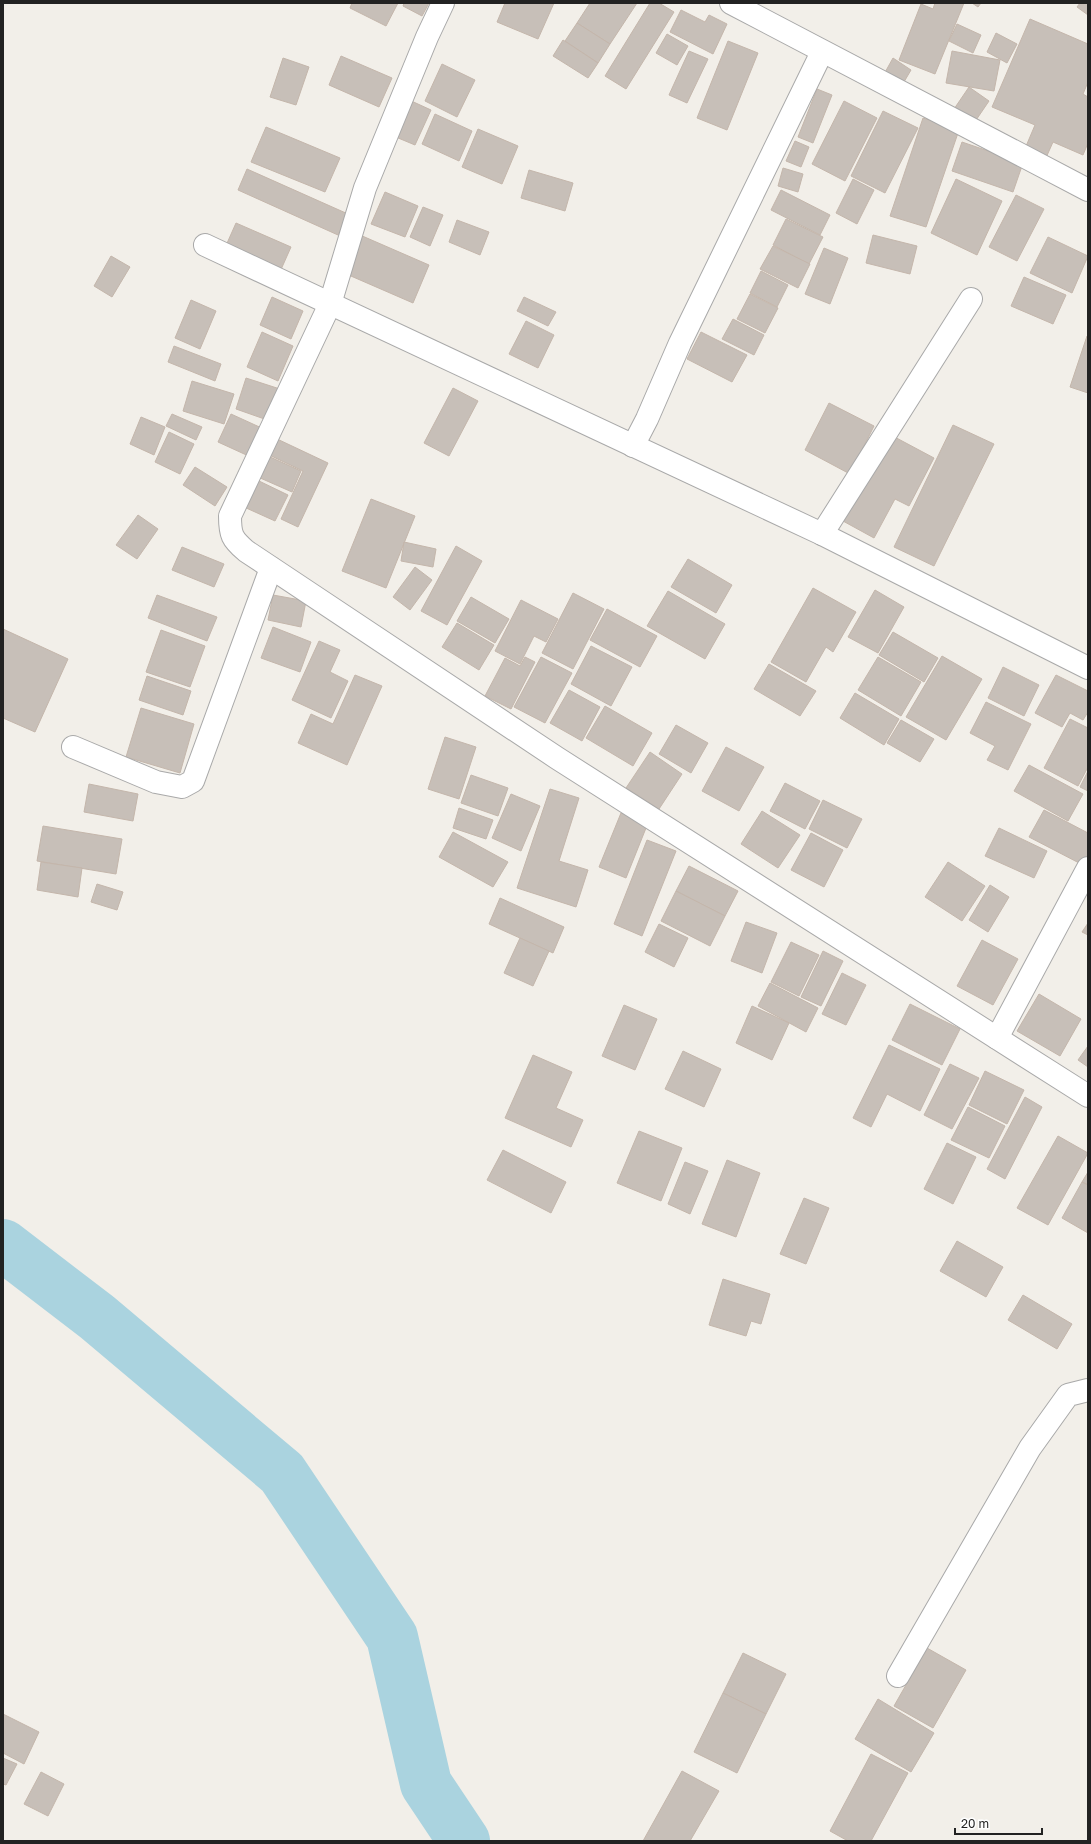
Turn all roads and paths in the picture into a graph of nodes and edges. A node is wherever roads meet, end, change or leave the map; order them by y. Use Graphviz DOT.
graph roads {
  1 [pos="443,3"];
  2 [pos="731,3"];
  3 [pos="822,52"];
  4 [pos="1088,190"];
  5 [pos="205,245"];
  6 [pos="971,299"];
  7 [pos="330,304"];
  8 [pos="633,446"];
  9 [pos="822,534"];
  10 [pos="271,568"];
  11 [pos="1088,668"];
  12 [pos="73,747"];
  13 [pos="1088,868"];
  14 [pos="997,1038"];
  15 [pos="1088,1096"];
  16 [pos="1088,1390"];
  17 [pos="898,1676"];
  1 -- 7 [label="street"];
  2 -- 3 [label="street"];
  3 -- 4 [label="street"];
  3 -- 8 [label="street"];
  5 -- 7 [label="street"];
  6 -- 9 [label="street"];
  7 -- 8 [label="street"];
  7 -- 10 [label="street"];
  8 -- 9 [label="street"];
  9 -- 11 [label="street"];
  10 -- 12 [label="street"];
  10 -- 14 [label="street"];
  13 -- 14 [label="street"];
  14 -- 15 [label="street"];
  16 -- 17 [label="street"];
}
